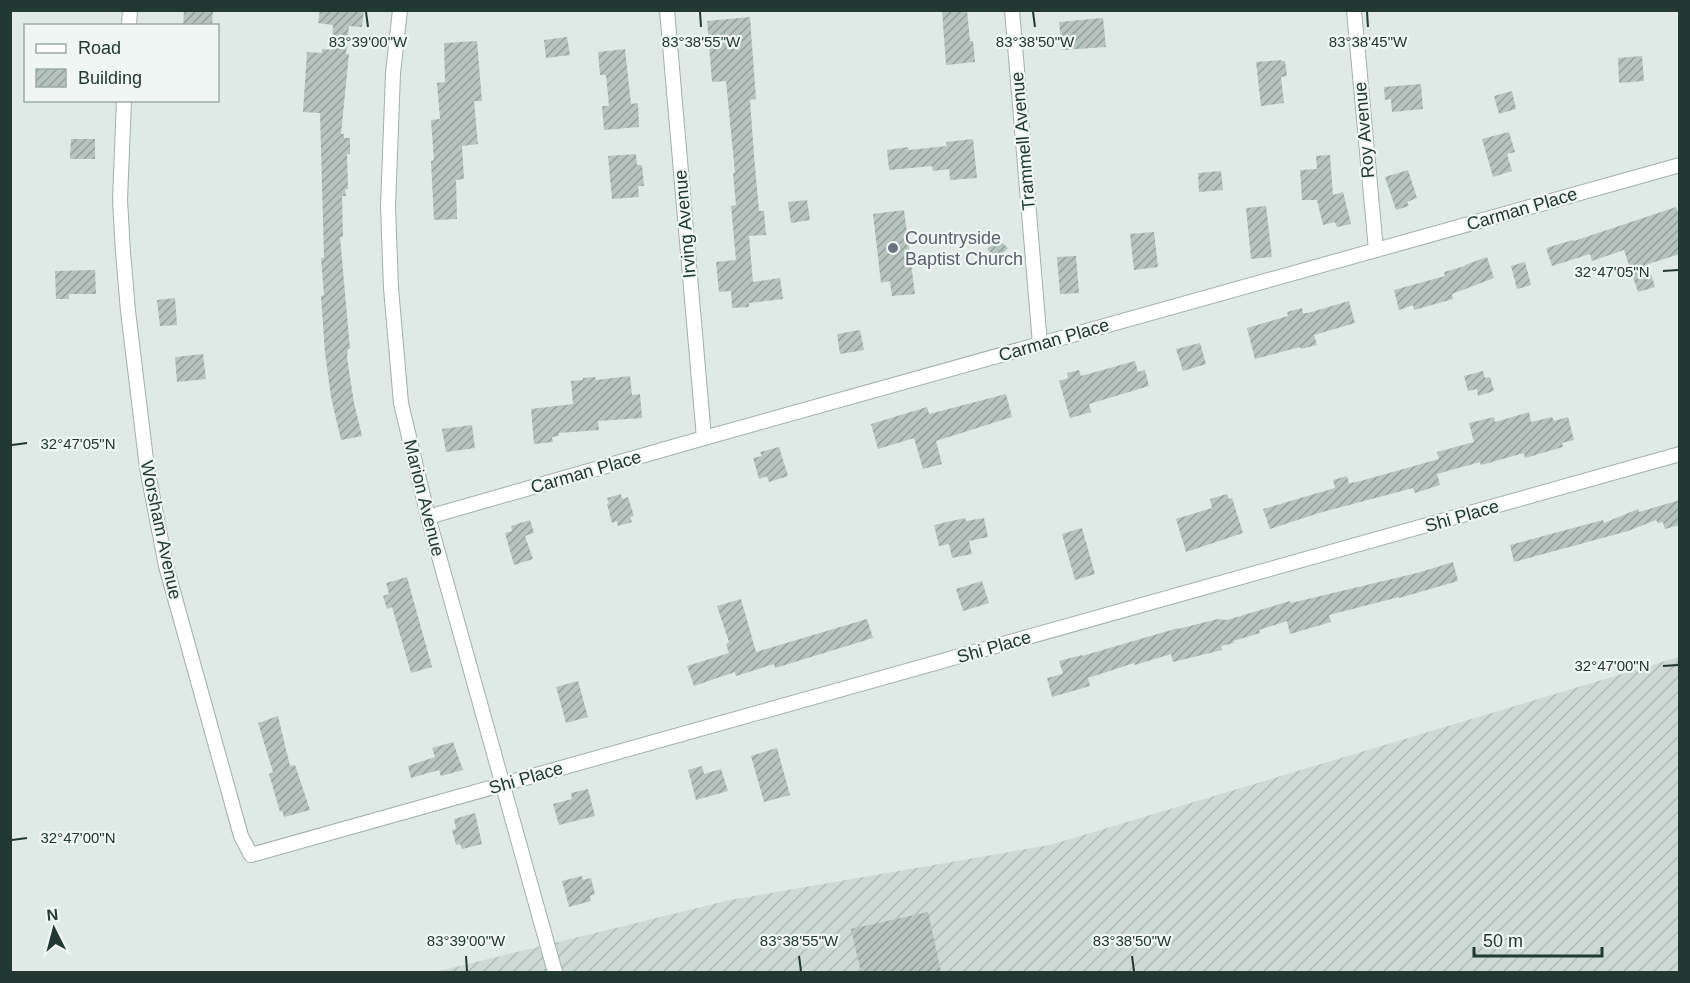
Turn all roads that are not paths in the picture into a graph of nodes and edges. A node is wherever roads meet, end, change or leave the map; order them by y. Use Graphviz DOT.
graph roads {
  1 [pos="400,10"];
  2 [pos="667,10"];
  3 [pos="1012,10"];
  4 [pos="1354,10"];
  5 [pos="124,102"];
  6 [pos="1680,165"];
  7 [pos="1376,250"];
  8 [pos="1040,344"];
  9 [pos="704,438"];
  10 [pos="1680,454"];
  11 [pos="428,517"];
  12 [pos="503,784"];
  13 [pos="308,839"];
  14 [pos="555,972"];
  1 -- 11 [label="street, Marion Avenue"];
  2 -- 9 [label="street, Irving Avenue"];
  3 -- 8 [label="street, Trammell Avenue"];
  4 -- 7 [label="street, Roy Avenue"];
  5 -- 13 [label="street, Worsham Avenue"];
  6 -- 7 [label="street, Carman Place"];
  7 -- 8 [label="street, Carman Place"];
  8 -- 9 [label="street, Carman Place"];
  9 -- 11 [label="street, Carman Place"];
  10 -- 12 [label="street, Shi Place"];
  11 -- 12 [label="street, Marion Avenue"];
  12 -- 13 [label="street, Shi Place"];
  12 -- 14 [label="street, Marion Avenue"];
}
